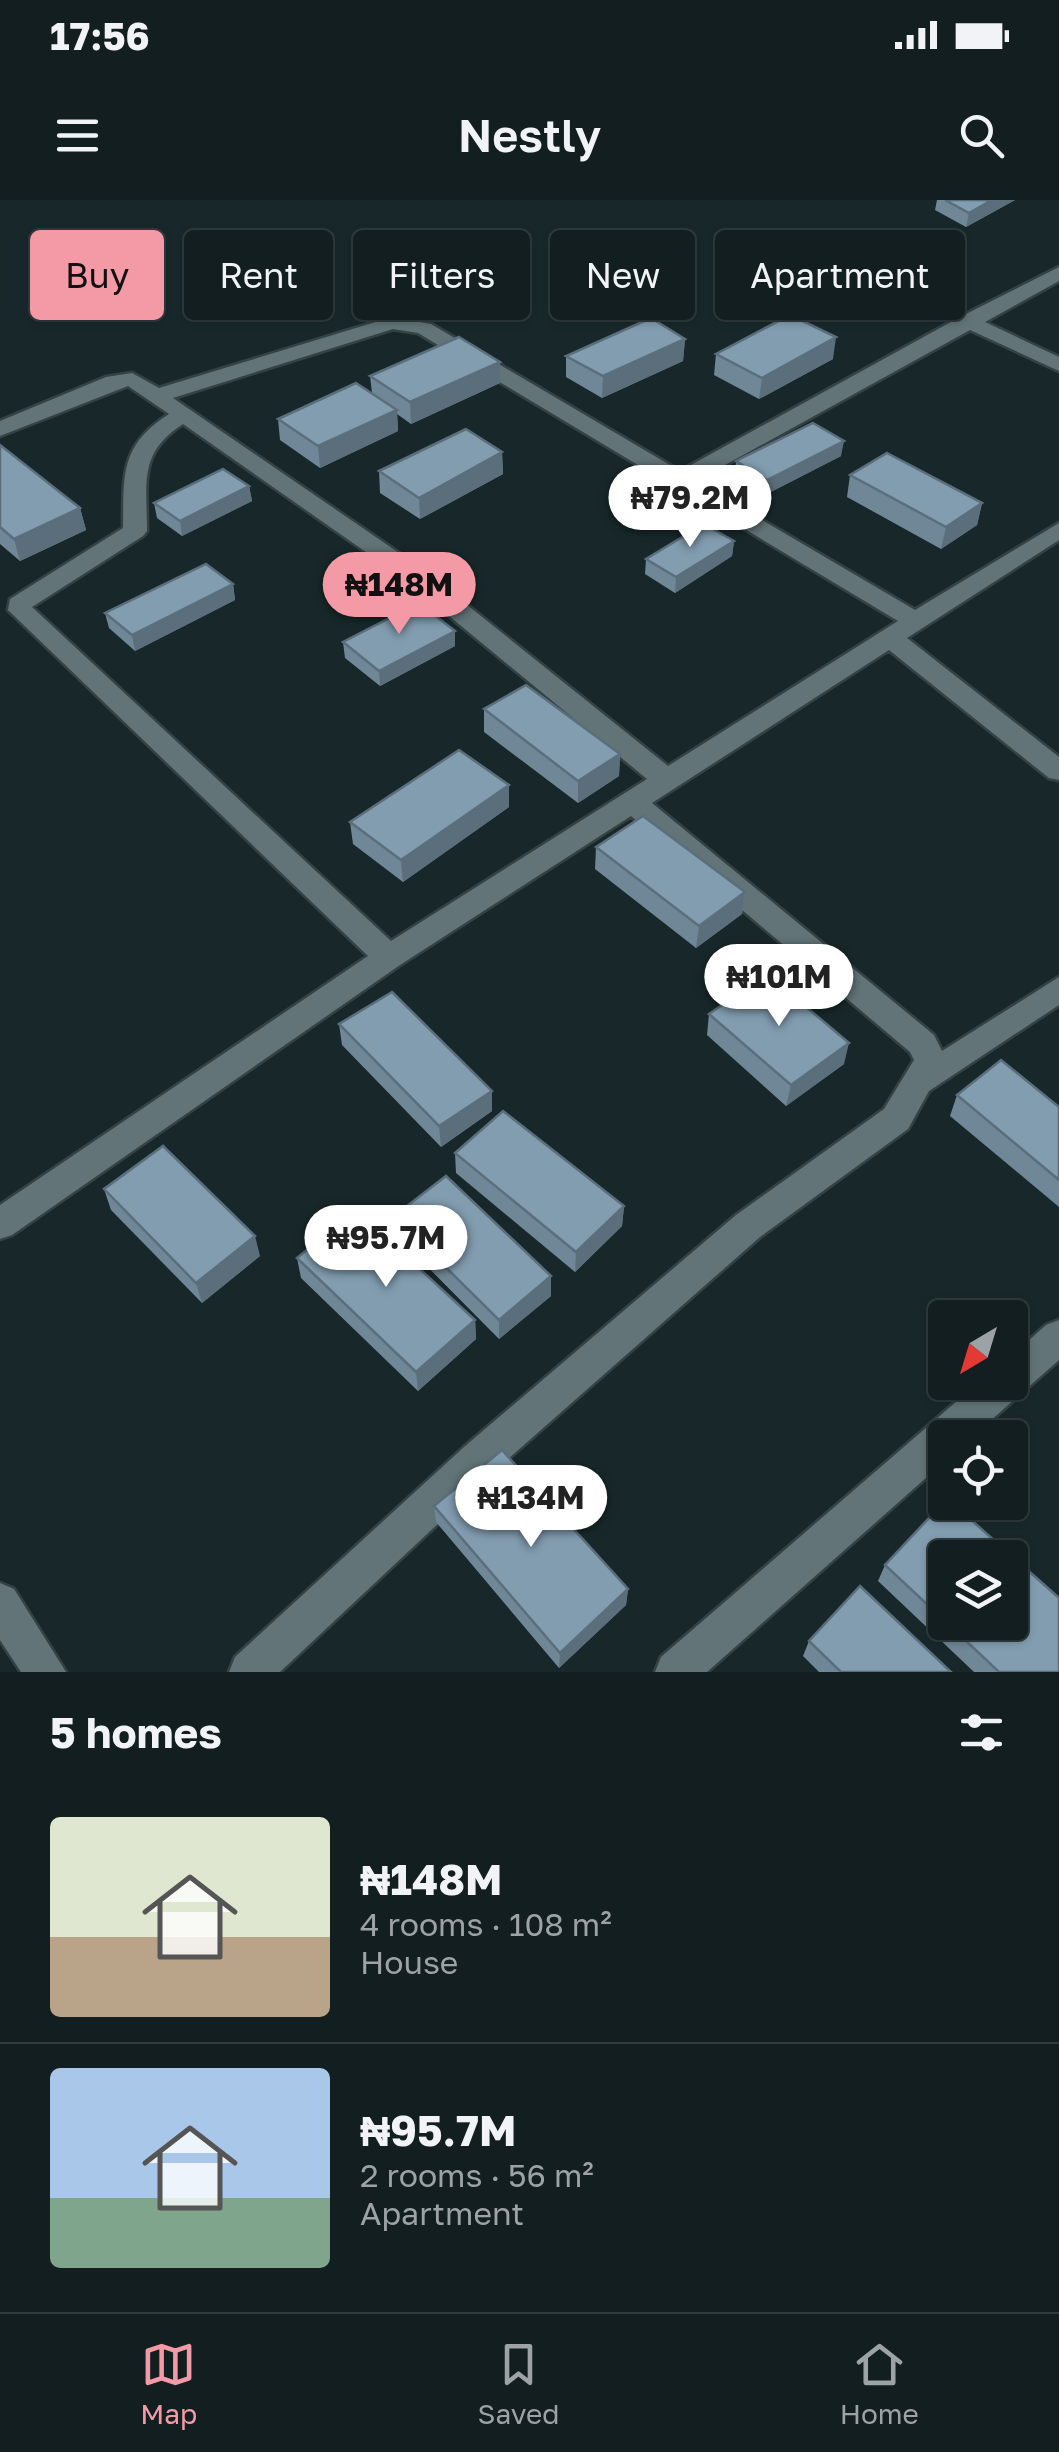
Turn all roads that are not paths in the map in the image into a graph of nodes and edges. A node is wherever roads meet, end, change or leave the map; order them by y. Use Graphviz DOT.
graph roads {
  1 [pos="1059,272"];
  2 [pos="967,321"];
  3 [pos="1059,366"];
  4 [pos="156,396"];
  5 [pos="184,414"];
  6 [pos="0,429"];
  7 [pos="679,480"];
  8 [pos="1059,530"];
  9 [pos="915,621"];
  10 [pos="889,637"];
  11 [pos="1059,771"];
  12 [pos="664,779"];
  13 [pos="632,801"];
  14 [pos="389,958"];
  15 [pos="1059,989"];
  16 [pos="921,1082"];
  17 [pos="0,1224"];
  18 [pos="1059,1338"];
  19 [pos="1028,1365"];
  20 [pos="987,1400"];
  21 [pos="0,1603"];
  22 [pos="44,1672"];
  23 [pos="250,1672"];
  24 [pos="676,1672"];
  1 -- 2 [label="street"];
  2 -- 3 [label="street"];
  2 -- 7 [label="street"];
  4 -- 5 [label="street"];
  4 -- 6 [label="street"];
  4 -- 7 [label="street"];
  5 -- 12 [label="street"];
  5 -- 14 [label="street"];
  7 -- 9 [label="street"];
  8 -- 9 [label="street"];
  9 -- 10 [label="street"];
  10 -- 11 [label="street"];
  10 -- 12 [label="street"];
  12 -- 13 [label="street"];
  13 -- 14 [label="street"];
  13 -- 16 [label="street"];
  14 -- 17 [label="street"];
  15 -- 16 [label="street"];
  16 -- 23 [label="street"];
  18 -- 19 [label="street"];
  20 -- 24 [label="street"];
  21 -- 22 [label="street"];
}
